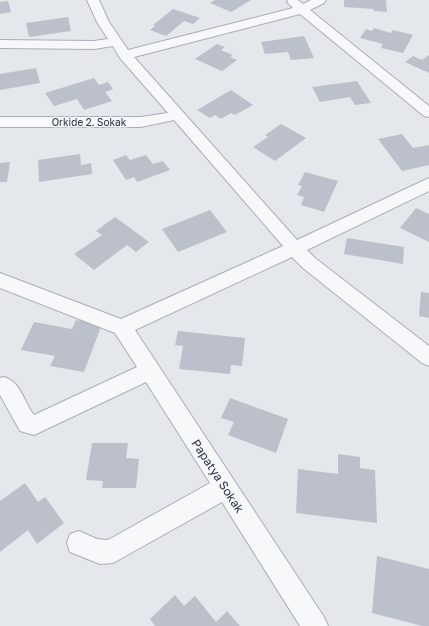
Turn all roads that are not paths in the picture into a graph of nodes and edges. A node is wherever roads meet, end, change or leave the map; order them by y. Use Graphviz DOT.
graph roads {
  1 [pos="93,0"];
  2 [pos="291,0"];
  3 [pos="320,0"];
  4 [pos="301,10"];
  5 [pos="0,44"];
  6 [pos="120,48"];
  7 [pos="429,113"];
  8 [pos="176,115"];
  9 [pos="0,122"];
  10 [pos="429,184"];
  11 [pos="295,249"];
  12 [pos="0,280"];
  13 [pos="122,327"];
  14 [pos="429,357"];
  15 [pos="150,371"];
  16 [pos="4,386"];
  17 [pos="225,487"];
  18 [pos="79,543"];
  19 [pos="315,626"];
  1 -- 6 [label="street"];
  2 -- 4 [label="street"];
  3 -- 4 [label="street"];
  4 -- 6 [label="street"];
  4 -- 7 [label="street"];
  5 -- 6 [label="street"];
  6 -- 8 [label="street"];
  8 -- 9 [label="street, Orkide 2. Sokak"];
  8 -- 11 [label="street"];
  10 -- 11 [label="street"];
  11 -- 13 [label="street"];
  11 -- 14 [label="street"];
  12 -- 13 [label="street"];
  13 -- 15 [label="street, Papatya Sokak"];
  15 -- 16 [label="street"];
  15 -- 17 [label="street, Papatya Sokak"];
  17 -- 18 [label="street"];
  17 -- 19 [label="street, Papatya Sokak"];
}
